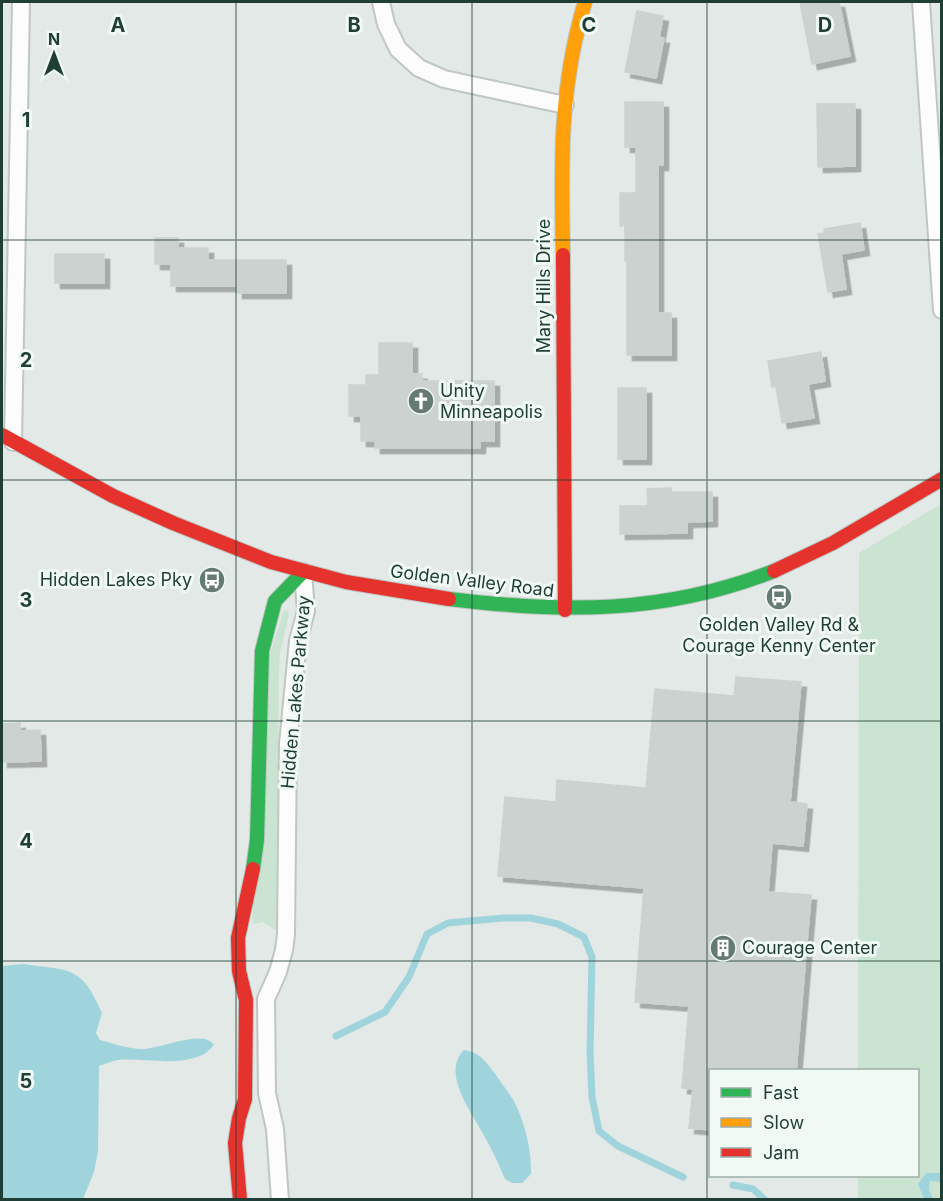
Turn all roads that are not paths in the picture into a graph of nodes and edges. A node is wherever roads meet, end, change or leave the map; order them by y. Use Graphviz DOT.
graph roads {
  1 [pos="21,2"];
  2 [pos="381,2"];
  3 [pos="585,2"];
  4 [pos="921,2"];
  5 [pos="564,105"];
  6 [pos="942,310"];
  7 [pos="7,439"];
  8 [pos="942,479"];
  9 [pos="303,572"];
  10 [pos="565,610"];
  11 [pos="240,1200"];
  12 [pos="280,1200"];
  1 -- 7 [label="street"];
  2 -- 5 [label="street"];
  3 -- 5 [label="street, Mary Hills Drive"];
  4 -- 6 [label="street"];
  5 -- 10 [label="street, Mary Hills Drive"];
  7 -- 9 [label="street, Golden Valley Road"];
  8 -- 10 [label="street, Golden Valley Road"];
  9 -- 10 [label="street, Golden Valley Road"];
  9 -- 11 [label="street, Hidden Lakes Parkway"];
  9 -- 12 [label="street, Hidden Lakes Parkway"];
}
